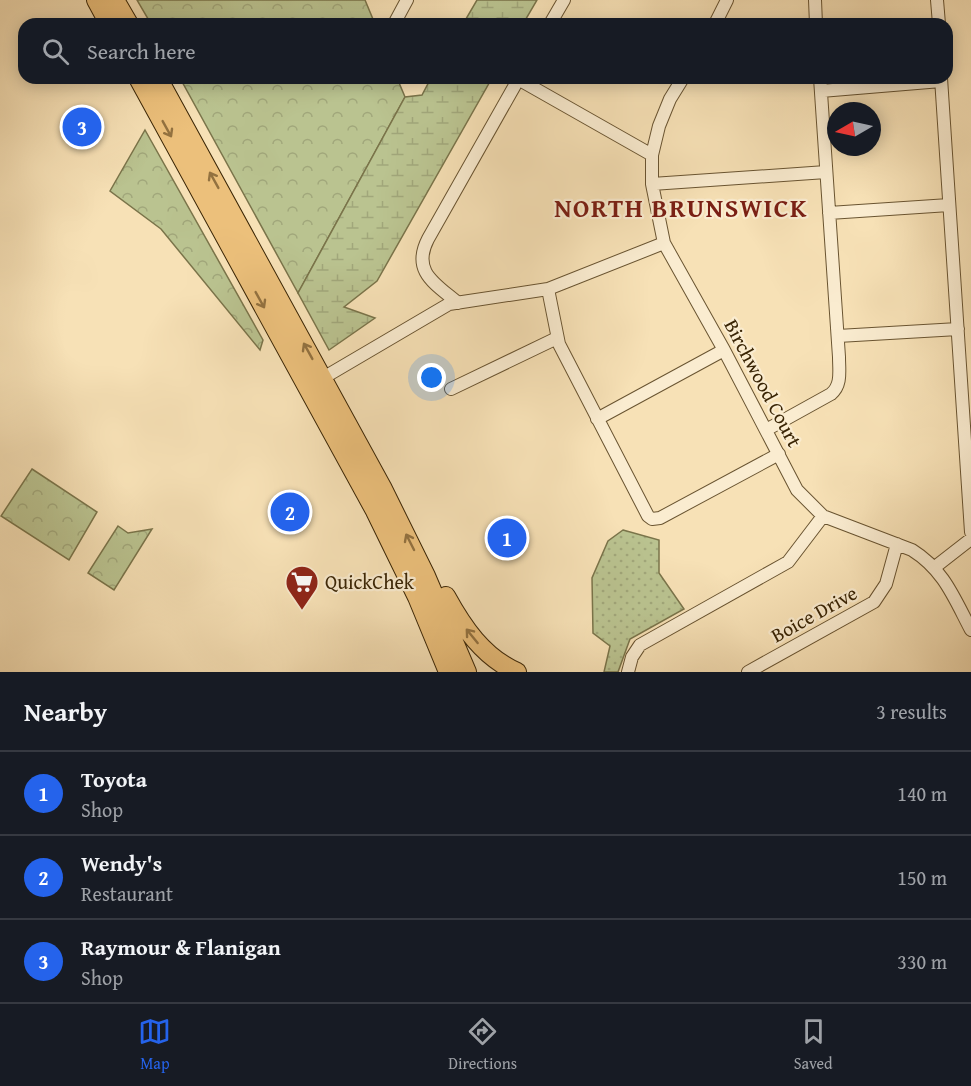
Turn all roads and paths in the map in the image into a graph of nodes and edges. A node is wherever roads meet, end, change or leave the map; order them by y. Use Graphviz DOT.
graph roads {
  1 [pos="96,0"];
  2 [pos="116,0"];
  3 [pos="407,0"];
  4 [pos="564,0"];
  5 [pos="727,0"];
  6 [pos="814,0"];
  7 [pos="938,0"];
  8 [pos="106,18"];
  9 [pos="126,18"];
  10 [pos="397,18"];
  11 [pos="554,18"];
  12 [pos="718,18"];
  13 [pos="816,18"];
  14 [pos="939,18"];
  15 [pos="141,84"];
  16 [pos="161,84"];
  17 [pos="515,84"];
  18 [pos="528,84"];
  19 [pos="679,84"];
  20 [pos="821,84"];
  21 [pos="941,84"];
  22 [pos="652,155"];
  23 [pos="826,172"];
  24 [pos="652,184"];
  25 [pos="949,205"];
  26 [pos="829,213"];
  27 [pos="664,243"];
  28 [pos="548,289"];
  29 [pos="459,303"];
  30 [pos="958,330"];
  31 [pos="838,336"];
  32 [pos="557,339"];
  33 [pos="724,350"];
  34 [pos="323,378"];
  35 [pos="452,389"];
  36 [pos="597,419"];
  37 [pos="766,430"];
  38 [pos="779,454"];
  39 [pos="824,516"];
  40 [pos="971,532"];
  41 [pos="971,539"];
  42 [pos="897,544"];
  43 [pos="935,567"];
  44 [pos="426,576"];
  45 [pos="428,623"];
  46 [pos="971,630"];
  47 [pos="441,672"];
  48 [pos="448,672"];
  49 [pos="467,672"];
  50 [pos="517,672"];
  51 [pos="628,672"];
  52 [pos="748,672"];
  1 -- 8 [label="highway"];
  2 -- 9 [label="highway"];
  3 -- 10 [label="street"];
  4 -- 11 [label="street"];
  5 -- 12 [label="street"];
  6 -- 13 [label="street"];
  7 -- 14 [label="street"];
  15 -- 45 [label="highway, one-way"];
  34 -- 16 [label="highway, one-way"];
  17 -- 29 [label="street"];
  18 -- 22 [label="street"];
  19 -- 22 [label="street, Birchwood Court"];
  20 -- 23 [label="street"];
  21 -- 25 [label="street"];
  22 -- 24 [label="street, Birchwood Court"];
  23 -- 24 [label="street"];
  23 -- 26 [label="street"];
  24 -- 27 [label="street, Birchwood Court"];
  25 -- 26 [label="street"];
  25 -- 30 [label="street"];
  26 -- 31 [label="street"];
  27 -- 28 [label="street"];
  27 -- 33 [label="street, Birchwood Court"];
  28 -- 29 [label="street"];
  28 -- 32 [label="street"];
  29 -- 34 [label="street"];
  30 -- 31 [label="street"];
  30 -- 40 [label="street"];
  31 -- 37 [label="street"];
  32 -- 35 [label="street"];
  32 -- 36 [label="street"];
  33 -- 36 [label="street"];
  33 -- 37 [label="street, Birchwood Court"];
  44 -- 34 [label="highway, one-way"];
  36 -- 38 [label="street"];
  37 -- 38 [label="street, Birchwood Court"];
  38 -- 39 [label="street, Birchwood Court"];
  39 -- 42 [label="street, Birchwood Court"];
  39 -- 51 [label="street"];
  41 -- 43 [label="street"];
  42 -- 43 [label="street, Birchwood Court"];
  42 -- 52 [label="street, Boice Drive"];
  43 -- 46 [label="street, Birchwood Court"];
  44 -- 49 [label="highway"];
  50 -- 44 [label="highway, one-way"];
  45 -- 47 [label="highway"];
  45 -- 48 [label="highway"];
}
